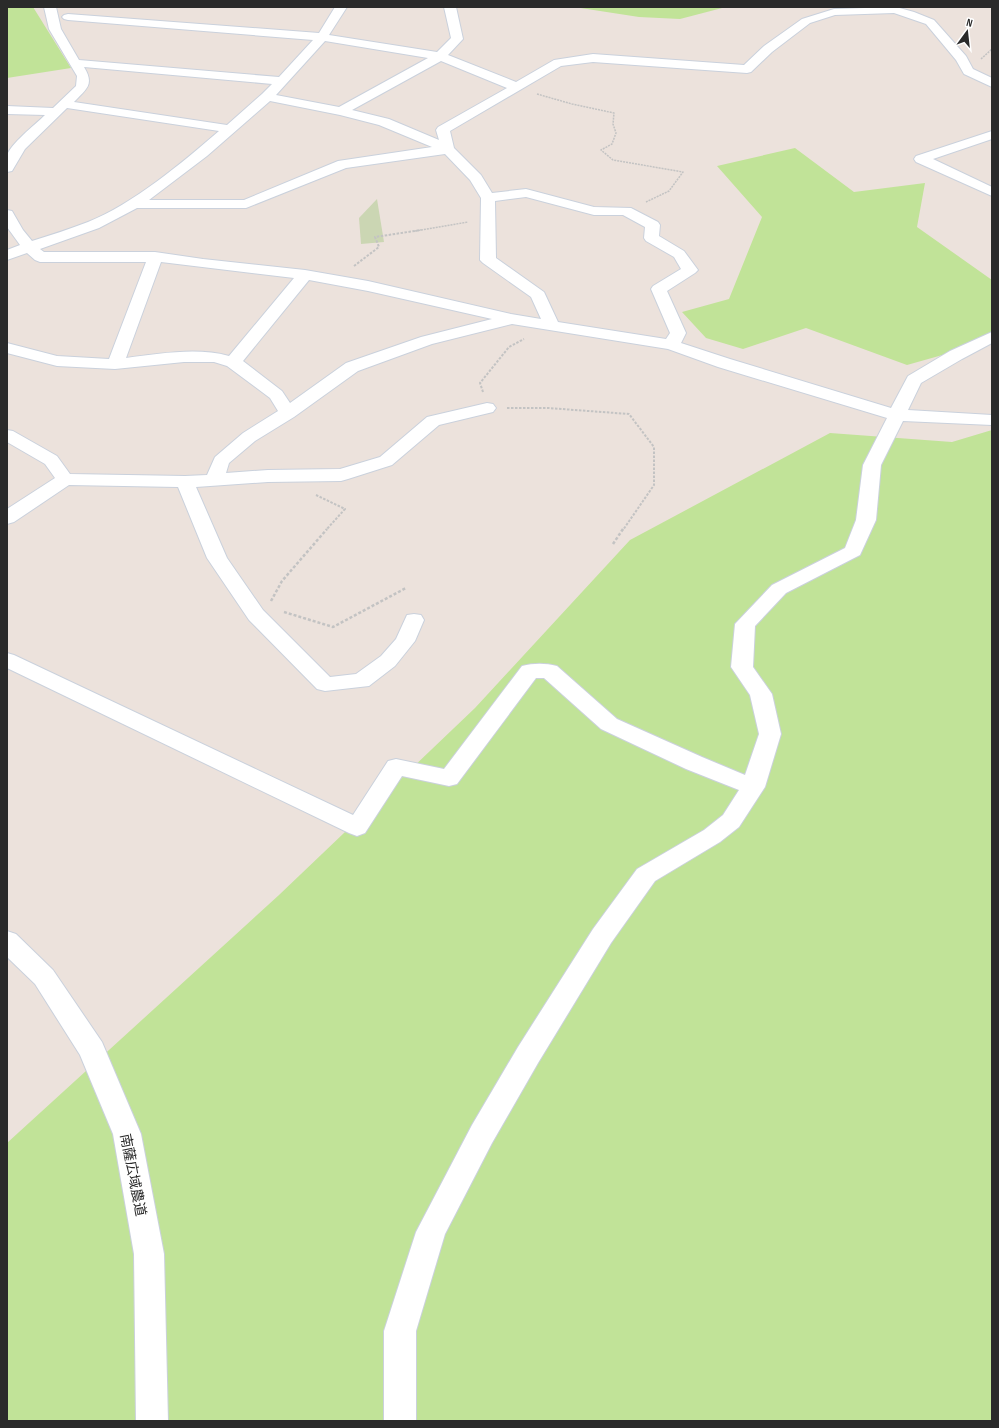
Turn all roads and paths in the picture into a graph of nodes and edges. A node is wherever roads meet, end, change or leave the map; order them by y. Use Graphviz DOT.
graph roads {
  1 [pos="50,7"];
  2 [pos="341,7"];
  3 [pos="450,7"];
  4 [pos="69,12"];
  5 [pos="55,29"];
  6 [pos="322,37"];
  7 [pos="440,56"];
  8 [pos="76,63"];
  9 [pos="283,81"];
  10 [pos="992,82"];
  11 [pos="516,87"];
  12 [pos="267,97"];
  13 [pos="60,108"];
  14 [pos="7,110"];
  15 [pos="341,111"];
  16 [pos="230,130"];
  17 [pos="992,135"];
  18 [pos="448,149"];
  19 [pos="7,168"];
  20 [pos="992,192"];
  21 [pos="488,198"];
  22 [pos="134,204"];
  23 [pos="626,211"];
  24 [pos="7,214"];
  25 [pos="488,218"];
  26 [pos="29,248"];
  27 [pos="7,255"];
  28 [pos="155,257"];
  29 [pos="305,275"];
  30 [pos="338,281"];
  31 [pos="511,319"];
  32 [pos="552,326"];
  33 [pos="992,337"];
  34 [pos="671,345"];
  35 [pos="7,348"];
  36 [pos="233,362"];
  37 [pos="115,364"];
  38 [pos="487,408"];
  39 [pos="288,413"];
  40 [pos="896,415"];
  41 [pos="992,420"];
  42 [pos="7,435"];
  43 [pos="278,476"];
  44 [pos="215,479"];
  45 [pos="65,480"];
  46 [pos="185,482"];
  47 [pos="7,518"];
  48 [pos="613,544"];
  49 [pos="406,588"];
  50 [pos="267,607"];
  51 [pos="282,611"];
  52 [pos="414,620"];
  53 [pos="7,660"];
  54 [pos="753,787"];
  55 [pos="7,941"];
  56 [pos="152,1421"];
  57 [pos="400,1421"];
  1 -- 5 [label="street"];
  2 -- 6 [label="street"];
  3 -- 7 [label="street"];
  4 -- 5 [label="street"];
  4 -- 6 [label="street"];
  5 -- 8 [label="street"];
  6 -- 7 [label="street"];
  6 -- 9 [label="street"];
  7 -- 11 [label="street"];
  7 -- 15 [label="street"];
  8 -- 9 [label="street"];
  8 -- 13 [label="street"];
  9 -- 12 [label="street"];
  10 -- 11 [label="street"];
  11 -- 18 [label="street"];
  11 -- 23 [label="path"];
  12 -- 15 [label="street"];
  12 -- 16 [label="street"];
  13 -- 14 [label="street"];
  13 -- 16 [label="street"];
  13 -- 19 [label="street"];
  15 -- 18 [label="street"];
  16 -- 22 [label="street"];
  17 -- 20 [label="street"];
  18 -- 21 [label="street"];
  18 -- 22 [label="street"];
  21 -- 23 [label="street"];
  21 -- 25 [label="street"];
  22 -- 26 [label="street"];
  23 -- 34 [label="street"];
  24 -- 26 [label="street"];
  25 -- 30 [label="path"];
  25 -- 32 [label="street"];
  26 -- 27 [label="street"];
  26 -- 28 [label="street"];
  28 -- 29 [label="street"];
  28 -- 37 [label="street"];
  29 -- 30 [label="street"];
  29 -- 36 [label="street"];
  30 -- 31 [label="street"];
  31 -- 32 [label="street"];
  31 -- 39 [label="street"];
  32 -- 34 [label="street"];
  32 -- 38 [label="path"];
  33 -- 40 [label="street"];
  34 -- 40 [label="street"];
  35 -- 37 [label="street"];
  36 -- 37 [label="street"];
  36 -- 39 [label="street"];
  38 -- 43 [label="street"];
  38 -- 48 [label="path"];
  39 -- 44 [label="street"];
  40 -- 41 [label="street"];
  40 -- 54 [label="street"];
  42 -- 45 [label="street"];
  43 -- 44 [label="street"];
  43 -- 50 [label="path"];
  44 -- 46 [label="street"];
  45 -- 46 [label="street"];
  45 -- 47 [label="street"];
  46 -- 52 [label="street"];
  49 -- 51 [label="path"];
  53 -- 54 [label="street"];
  54 -- 57 [label="street"];
  55 -- 56 [label="street, 南薩広域農道"];
}
